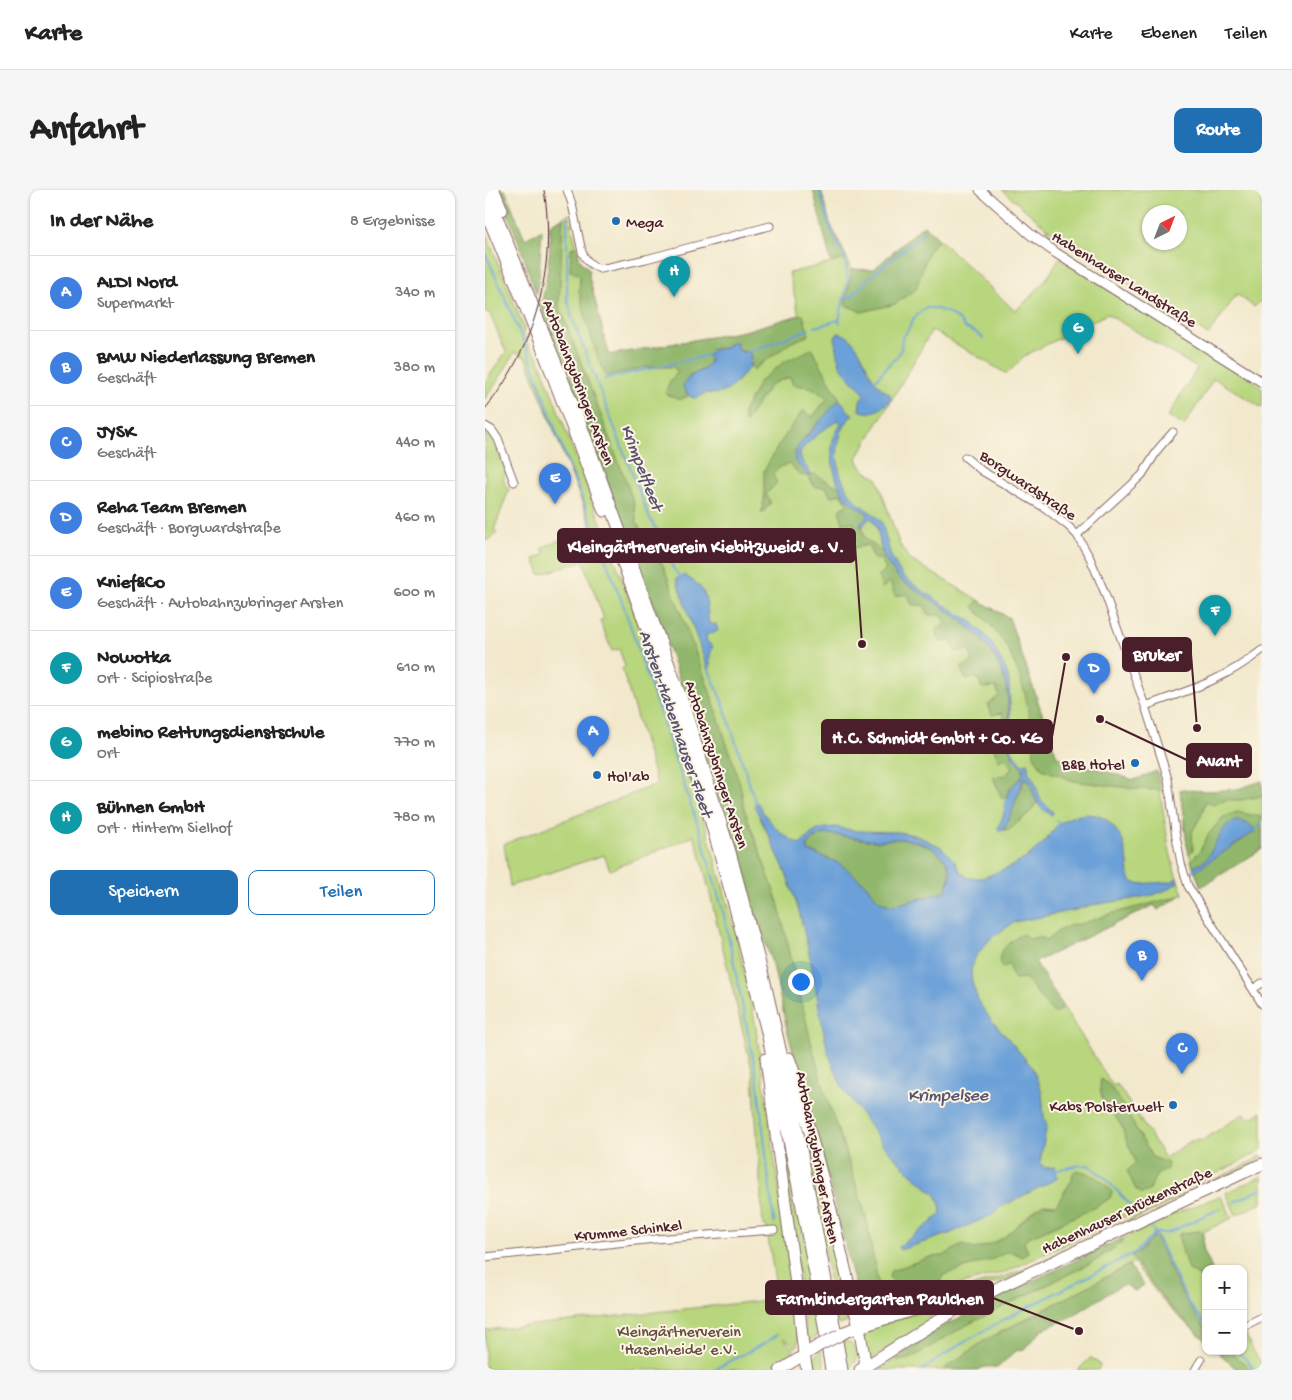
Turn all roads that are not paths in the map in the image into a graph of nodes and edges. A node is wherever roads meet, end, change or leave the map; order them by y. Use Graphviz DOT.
graph roads {
  1 [pos="486,190"];
  2 [pos="494,190"];
  3 [pos="567,190"];
  4 [pos="980,190"];
  5 [pos="485,210"];
  6 [pos="485,215"];
  7 [pos="492,226"];
  8 [pos="770,226"];
  9 [pos="510,249"];
  10 [pos="1262,382"];
  11 [pos="485,426"];
  12 [pos="1173,432"];
  13 [pos="965,457"];
  14 [pos="515,482"];
  15 [pos="1077,535"];
  16 [pos="1262,650"];
  17 [pos="1145,706"];
  18 [pos="1262,983"];
  19 [pos="1253,989"];
  20 [pos="1262,1004"];
  21 [pos="772,1032"];
  22 [pos="1261,1164"];
  23 [pos="774,1230"];
  24 [pos="485,1257"];
  25 [pos="1006,1284"];
  26 [pos="854,1310"];
  27 [pos="1262,1317"];
  28 [pos="875,1320"];
  29 [pos="1247,1324"];
  30 [pos="859,1328"];
  31 [pos="845,1335"];
  32 [pos="863,1349"];
  33 [pos="804,1355"];
  34 [pos="1201,1360"];
  35 [pos="864,1369"];
  36 [pos="780,1370"];
  37 [pos="807,1370"];
  38 [pos="831,1370"];
  39 [pos="842,1370"];
  40 [pos="1195,1370"];
  1 -- 9 [label="main road, Autobahnzubringer Arsten"];
  2 -- 9 [label="main road"];
  3 -- 8 [label="street"];
  4 -- 10 [label="street, Habenhauser Landstraße"];
  5 -- 7 [label="main road, Autobahnzubringer Arsten"];
  6 -- 7 [label="main road"];
  7 -- 21 [label="main road, Autobahnzubringer Arsten"];
  9 -- 21 [label="main road, Autobahnzubringer Arsten"];
  11 -- 14 [label="street"];
  12 -- 15 [label="street"];
  13 -- 15 [label="street, Borgwardstraße"];
  15 -- 17 [label="street, Borgwardstraße"];
  16 -- 17 [label="street"];
  17 -- 19 [label="street, Borgwardstraße"];
  18 -- 19 [label="street"];
  19 -- 20 [label="street, Borgwardstraße"];
  21 -- 26 [label="main road"];
  21 -- 33 [label="main road"];
  21 -- 38 [label="main road, Autobahnzubringer Arsten"];
  21 -- 39 [label="main road, Autobahnzubringer Arsten"];
  22 -- 25 [label="main road, Habenhauser Brückenstraße"];
  23 -- 24 [label="street, Krumme Schinkel"];
  25 -- 28 [label="main road, Habenhauser Brückenstraße"];
  25 -- 35 [label="main road, Habenhauser Brückenstraße"];
  26 -- 28 [label="main road"];
  26 -- 30 [label="main road"];
  27 -- 29 [label="street"];
  28 -- 30 [label="main road"];
  30 -- 31 [label="main road"];
  30 -- 32 [label="main road"];
  31 -- 32 [label="main road"];
  31 -- 33 [label="main road, bridge"];
  32 -- 35 [label="main road"];
  33 -- 36 [label="main road"];
  33 -- 37 [label="main road"];
  34 -- 40 [label="street"];
}
